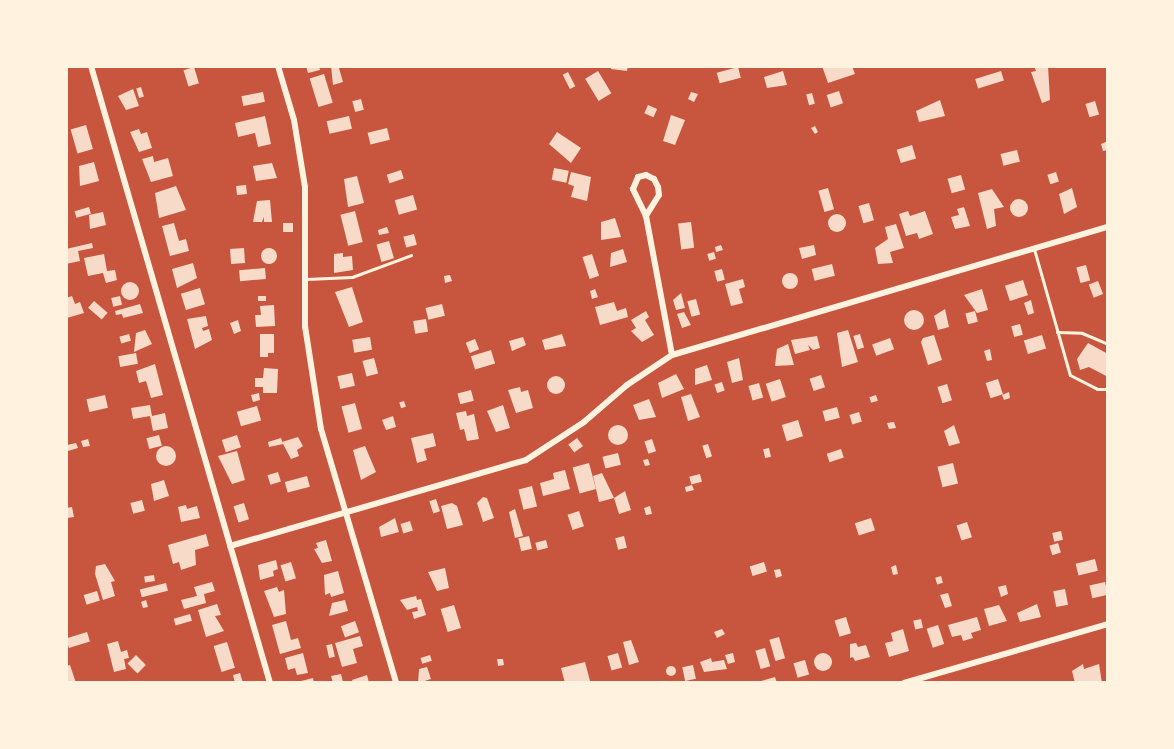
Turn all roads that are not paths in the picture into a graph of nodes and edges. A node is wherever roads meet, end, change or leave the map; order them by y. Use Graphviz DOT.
graph roads {
  1 [pos="91,66"];
  2 [pos="278,66"];
  3 [pos="646,216"];
  4 [pos="1108,227"];
  5 [pos="1034,249"];
  6 [pos="411,255"];
  7 [pos="306,279"];
  8 [pos="1057,332"];
  9 [pos="1108,344"];
  10 [pos="672,355"];
  11 [pos="1108,389"];
  12 [pos="346,512"];
  13 [pos="230,546"];
  14 [pos="1108,624"];
  15 [pos="270,683"];
  16 [pos="396,683"];
  17 [pos="904,683"];
  1 -- 13 [label="street"];
  2 -- 7 [label="street"];
  3 -- 3 [label="street"];
  3 -- 10 [label="street"];
  4 -- 5 [label="street"];
  5 -- 8 [label="lane"];
  5 -- 10 [label="street"];
  6 -- 7 [label="lane"];
  7 -- 12 [label="street"];
  8 -- 9 [label="lane"];
  8 -- 11 [label="lane"];
  10 -- 12 [label="street"];
  12 -- 13 [label="street"];
  12 -- 16 [label="street"];
  13 -- 15 [label="street"];
  14 -- 17 [label="street"];
}
